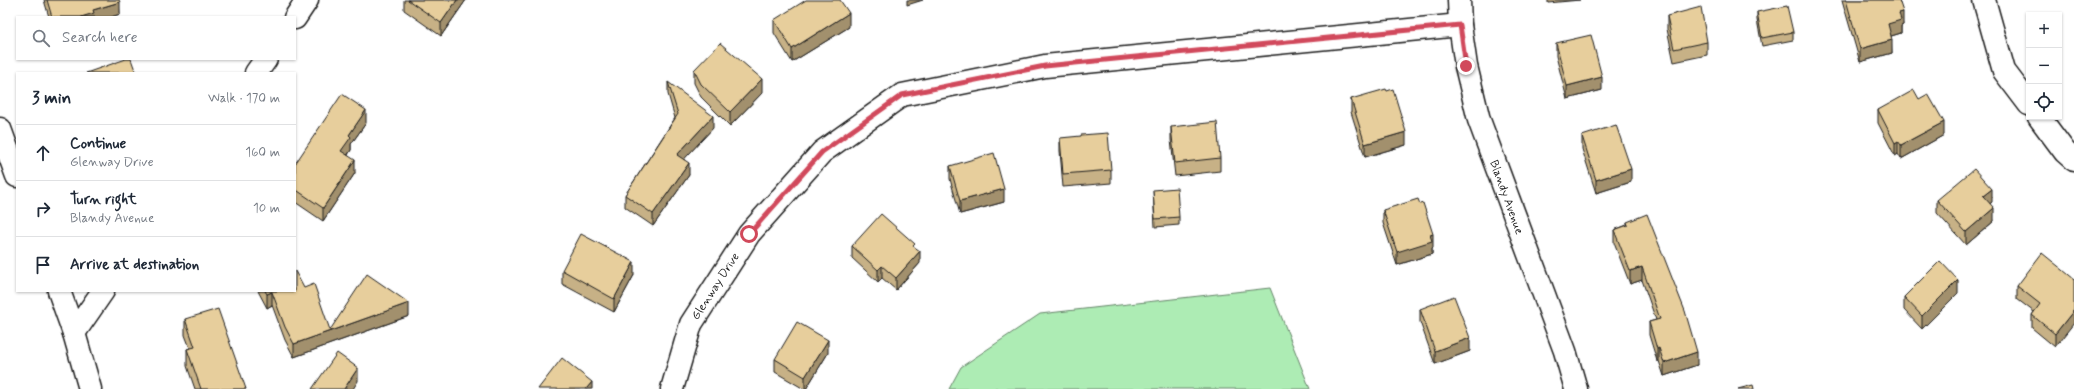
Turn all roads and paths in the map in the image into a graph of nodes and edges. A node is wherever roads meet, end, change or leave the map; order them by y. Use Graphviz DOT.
graph roads {
  1 [pos="308,0"];
  2 [pos="1459,0"];
  3 [pos="1984,0"];
  4 [pos="296,17"];
  5 [pos="1460,25"];
  6 [pos="265,60"];
  7 [pos="257,72"];
  8 [pos="2026,100"];
  9 [pos="2041,120"];
  10 [pos="0,129"];
  11 [pos="2074,160"];
  12 [pos="16,173"];
  13 [pos="59,292"];
  14 [pos="102,292"];
  15 [pos="74,333"];
  16 [pos="90,389"];
  17 [pos="672,389"];
  18 [pos="1576,389"];
  1 -- 4 [label="street"];
  2 -- 5 [label="street, Blandy Avenue"];
  3 -- 8 [label="street"];
  5 -- 17 [label="street, Glenway Drive"];
  5 -- 18 [label="street, Blandy Avenue"];
  6 -- 7 [label="street"];
  9 -- 11 [label="street"];
  10 -- 12 [label="street"];
  13 -- 15 [label="street"];
  14 -- 15 [label="street"];
  15 -- 16 [label="street"];
}
